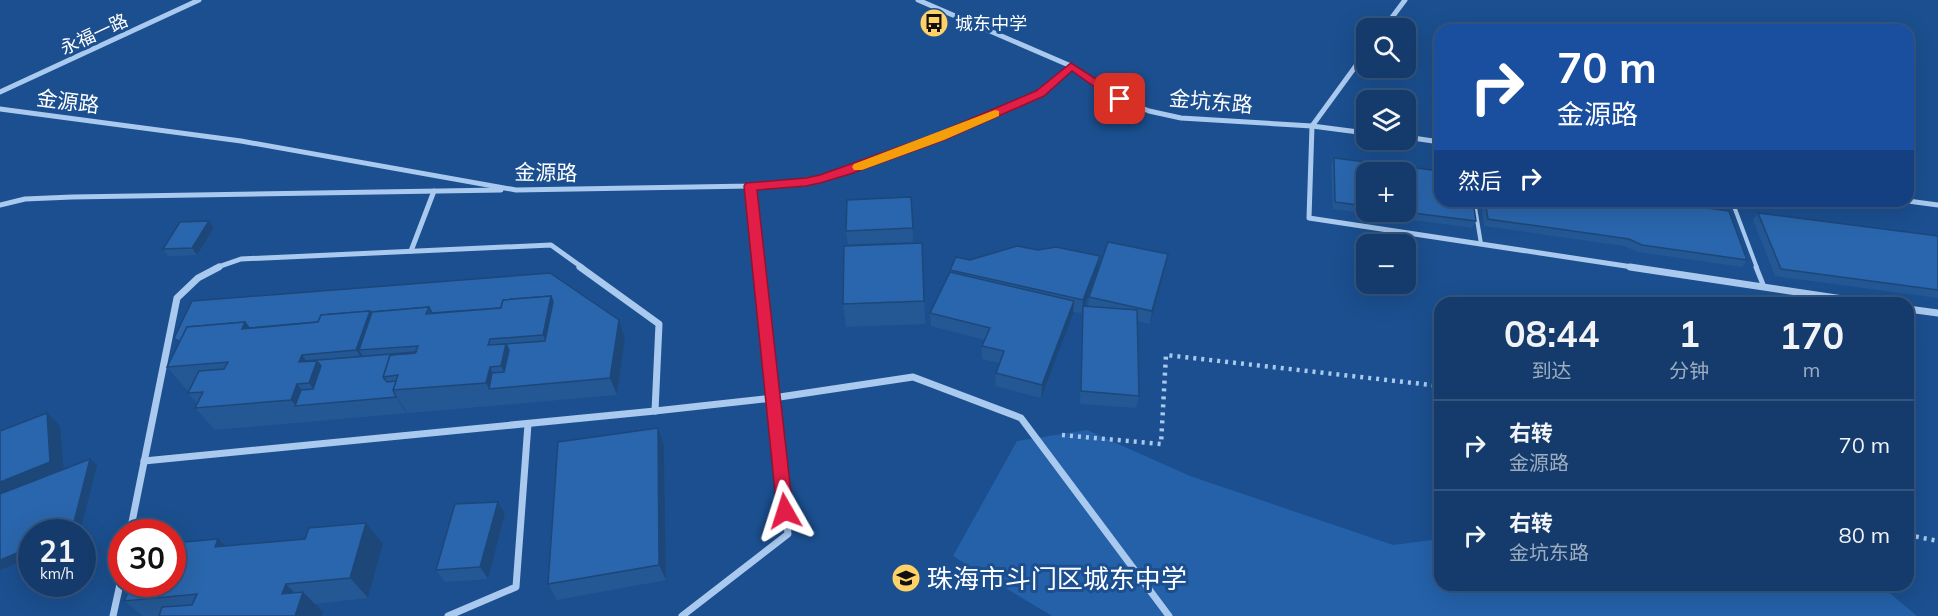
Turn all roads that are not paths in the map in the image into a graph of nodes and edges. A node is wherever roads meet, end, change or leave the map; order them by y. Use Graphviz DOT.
graph roads {
  1 [pos="199,0"];
  2 [pos="918,0"];
  3 [pos="1405,0"];
  4 [pos="1392,18"];
  5 [pos="1071,66"];
  6 [pos="1356,66"];
  7 [pos="0,92"];
  8 [pos="0,109"];
  9 [pos="1312,126"];
  10 [pos="1356,132"];
  11 [pos="1416,138"];
  12 [pos="1434,141"];
  13 [pos="750,186"];
  14 [pos="516,190"];
  15 [pos="434,191"];
  16 [pos="1914,202"];
  17 [pos="0,205"];
  18 [pos="1938,205"];
  19 [pos="1475,207"];
  20 [pos="1734,207"];
  21 [pos="1481,244"];
  22 [pos="411,251"];
  23 [pos="1764,287"];
  24 [pos="1830,297"];
  25 [pos="1914,310"];
  26 [pos="1938,313"];
  27 [pos="773,398"];
  28 [pos="655,411"];
  29 [pos="528,424"];
  30 [pos="144,461"];
  31 [pos="133,519"];
  32 [pos="117,597"];
  33 [pos="113,616"];
  34 [pos="448,616"];
  35 [pos="682,616"];
  36 [pos="1169,616"];
  1 -- 7 [label="street, 永福一路"];
  2 -- 5 [label="street, 金坑东路"];
  3 -- 4 [label="street"];
  5 -- 9 [label="street, 金坑东路"];
  5 -- 13 [label="street, 金源路"];
  6 -- 9 [label="street"];
  8 -- 14 [label="street, 金源路"];
  9 -- 10 [label="street, 金坑东路"];
  9 -- 21 [label="street"];
  11 -- 12 [label="street"];
  13 -- 14 [label="street, 金源路"];
  13 -- 27 [label="street"];
  14 -- 15 [label="street"];
  15 -- 17 [label="street"];
  15 -- 22 [label="street"];
  16 -- 18 [label="street"];
  19 -- 21 [label="lane"];
  20 -- 23 [label="lane"];
  21 -- 23 [label="street"];
  22 -- 28 [label="street"];
  22 -- 30 [label="street"];
  23 -- 24 [label="street"];
  25 -- 26 [label="street"];
  27 -- 28 [label="street"];
  27 -- 35 [label="street"];
  27 -- 36 [label="street"];
  28 -- 29 [label="street"];
  29 -- 30 [label="street"];
  29 -- 34 [label="street"];
  30 -- 31 [label="street"];
  32 -- 33 [label="street"];
}
